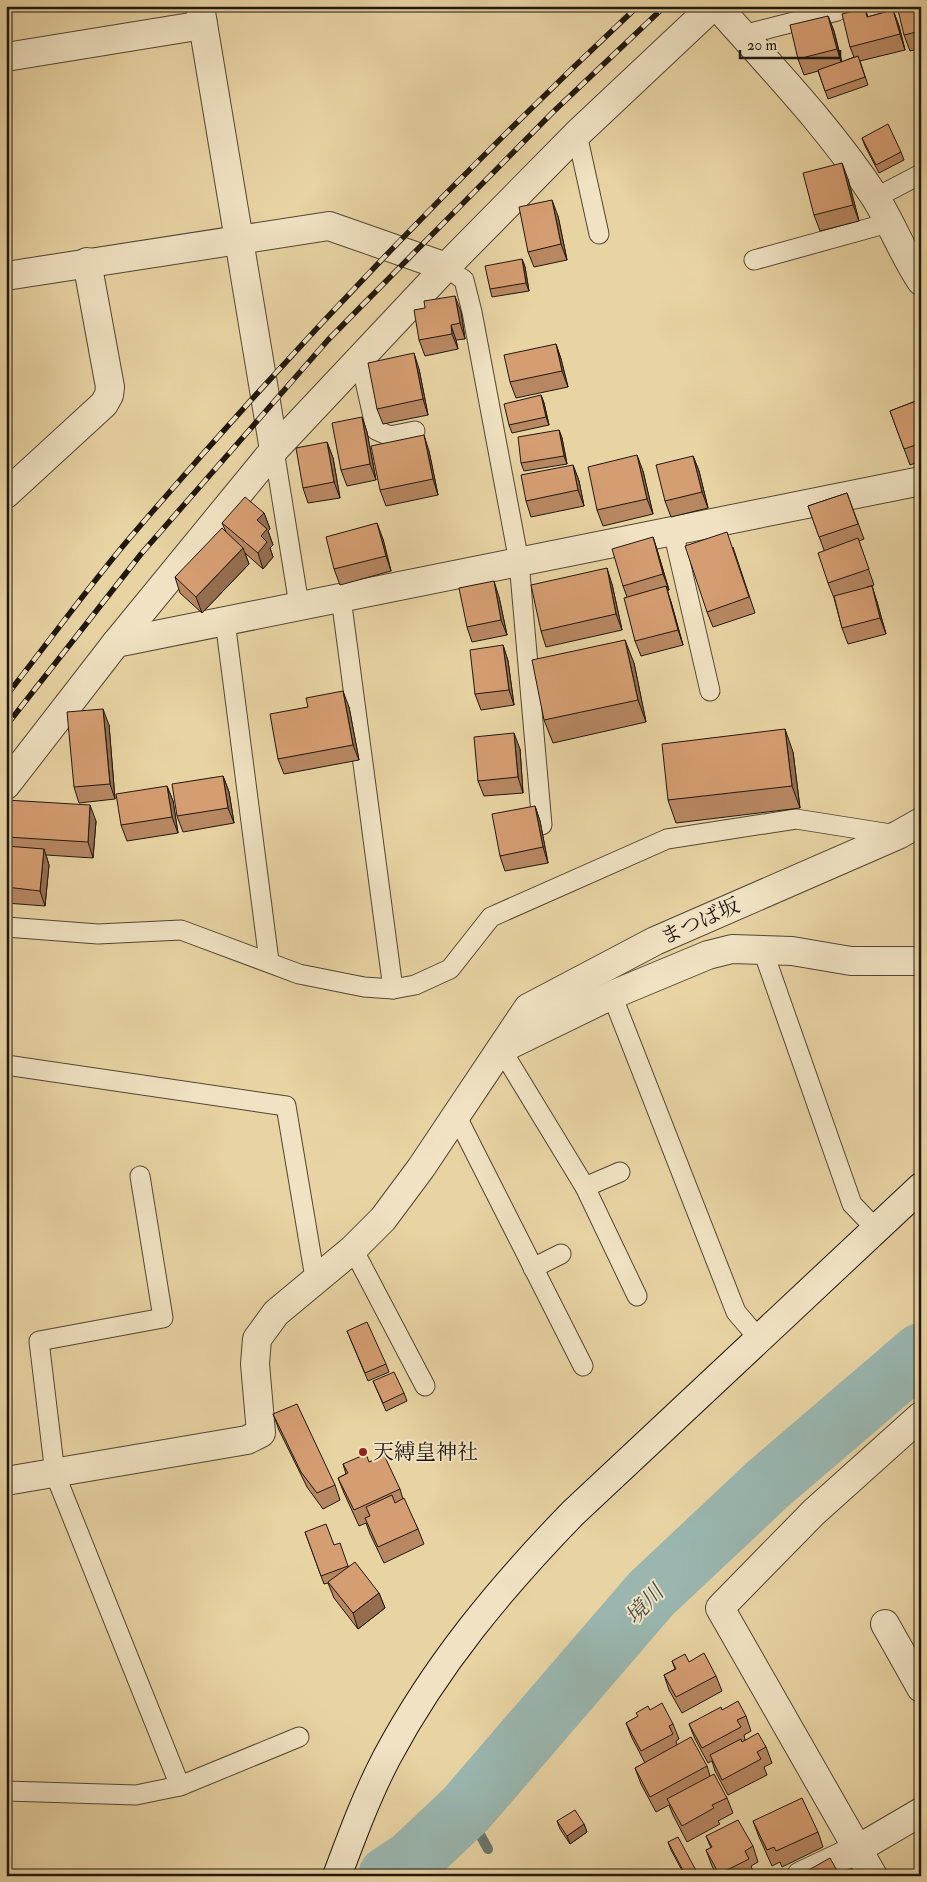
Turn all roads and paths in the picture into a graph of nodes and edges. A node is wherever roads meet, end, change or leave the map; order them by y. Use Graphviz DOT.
graph roads {
  1 [pos="715,6"];
  2 [pos="837,11"];
  3 [pos="201,16"];
  4 [pos="742,35"];
  5 [pos="6,57"];
  6 [pos="577,134"];
  7 [pos="921,174"];
  8 [pos="876,198"];
  9 [pos="888,223"];
  10 [pos="599,234"];
  11 [pos="238,241"];
  12 [pos="754,260"];
  13 [pos="87,262"];
  14 [pos="446,267"];
  15 [pos="6,276"];
  16 [pos="921,281"];
  17 [pos="360,359"];
  18 [pos="415,432"];
  19 [pos="274,450"];
  20 [pos="921,481"];
  21 [pos="6,494"];
  22 [pos="673,531"];
  23 [pos="519,562"];
  24 [pos="341,598"];
  25 [pos="299,605"];
  26 [pos="225,621"];
  27 [pos="116,643"];
  28 [pos="710,691"];
  29 [pos="6,785"];
  30 [pos="542,825"];
  31 [pos="910,828"];
  32 [pos="6,927"];
  33 [pos="762,948"];
  34 [pos="269,961"];
  35 [pos="920,964"];
  36 [pos="393,989"];
  37 [pos="612,995"];
  38 [pos="501,1049"];
  39 [pos="6,1065"];
  40 [pos="456,1115"];
  41 [pos="620,1172"];
  42 [pos="140,1176"];
  43 [pos="585,1187"];
  44 [pos="921,1187"];
  45 [pos="876,1229"];
  46 [pos="353,1248"];
  47 [pos="562,1254"];
  48 [pos="533,1268"];
  49 [pos="315,1278"];
  50 [pos="637,1296"];
  51 [pos="759,1339"];
  52 [pos="583,1366"];
  53 [pos="426,1386"];
  54 [pos="921,1416"];
  55 [pos="55,1474"];
  56 [pos="6,1481"];
  57 [pos="884,1624"];
  58 [pos="921,1688"];
  59 [pos="299,1736"];
  60 [pos="180,1786"];
  61 [pos="6,1791"];
  62 [pos="921,1812"];
  63 [pos="856,1850"];
  64 [pos="337,1876"];
  65 [pos="801,1876"];
  66 [pos="873,1876"];
  1 -- 4 [label="street"];
  1 -- 6 [label="street"];
  2 -- 4 [label="lane"];
  3 -- 5 [label="street"];
  3 -- 11 [label="street"];
  4 -- 8 [label="street"];
  6 -- 10 [label="lane"];
  6 -- 14 [label="street"];
  7 -- 8 [label="lane"];
  8 -- 9 [label="street"];
  9 -- 12 [label="lane"];
  9 -- 16 [label="street"];
  11 -- 13 [label="street"];
  11 -- 14 [label="street"];
  11 -- 19 [label="street"];
  13 -- 15 [label="street"];
  13 -- 21 [label="street"];
  14 -- 17 [label="street"];
  14 -- 23 [label="lane"];
  17 -- 18 [label="lane"];
  17 -- 19 [label="street"];
  19 -- 25 [label="lane"];
  19 -- 27 [label="street"];
  20 -- 22 [label="street"];
  22 -- 23 [label="street"];
  22 -- 28 [label="lane"];
  23 -- 24 [label="street"];
  23 -- 30 [label="lane"];
  24 -- 25 [label="street"];
  24 -- 36 [label="lane"];
  25 -- 26 [label="street"];
  26 -- 27 [label="street"];
  26 -- 34 [label="lane"];
  27 -- 29 [label="street"];
  31 -- 36 [label="lane"];
  31 -- 38 [label="street, まつば坂"];
  32 -- 34 [label="lane"];
  33 -- 35 [label="street"];
  33 -- 37 [label="street"];
  33 -- 45 [label="lane"];
  34 -- 36 [label="lane"];
  37 -- 38 [label="street"];
  37 -- 51 [label="lane"];
  38 -- 40 [label="street, まつば坂"];
  38 -- 43 [label="lane"];
  39 -- 49 [label="lane"];
  40 -- 46 [label="street, まつば坂"];
  40 -- 48 [label="lane"];
  41 -- 43 [label="lane"];
  42 -- 55 [label="lane"];
  43 -- 50 [label="lane"];
  44 -- 45 [label="street"];
  45 -- 51 [label="street"];
  46 -- 49 [label="street, まつば坂"];
  46 -- 53 [label="lane"];
  47 -- 48 [label="lane"];
  48 -- 52 [label="lane"];
  49 -- 55 [label="street, まつば坂"];
  51 -- 64 [label="street"];
  54 -- 63 [label="street"];
  55 -- 56 [label="street"];
  55 -- 60 [label="lane"];
  57 -- 58 [label="street"];
  59 -- 60 [label="lane"];
  60 -- 61 [label="lane"];
  62 -- 63 [label="street"];
  63 -- 65 [label="street"];
  63 -- 66 [label="street"];
}
